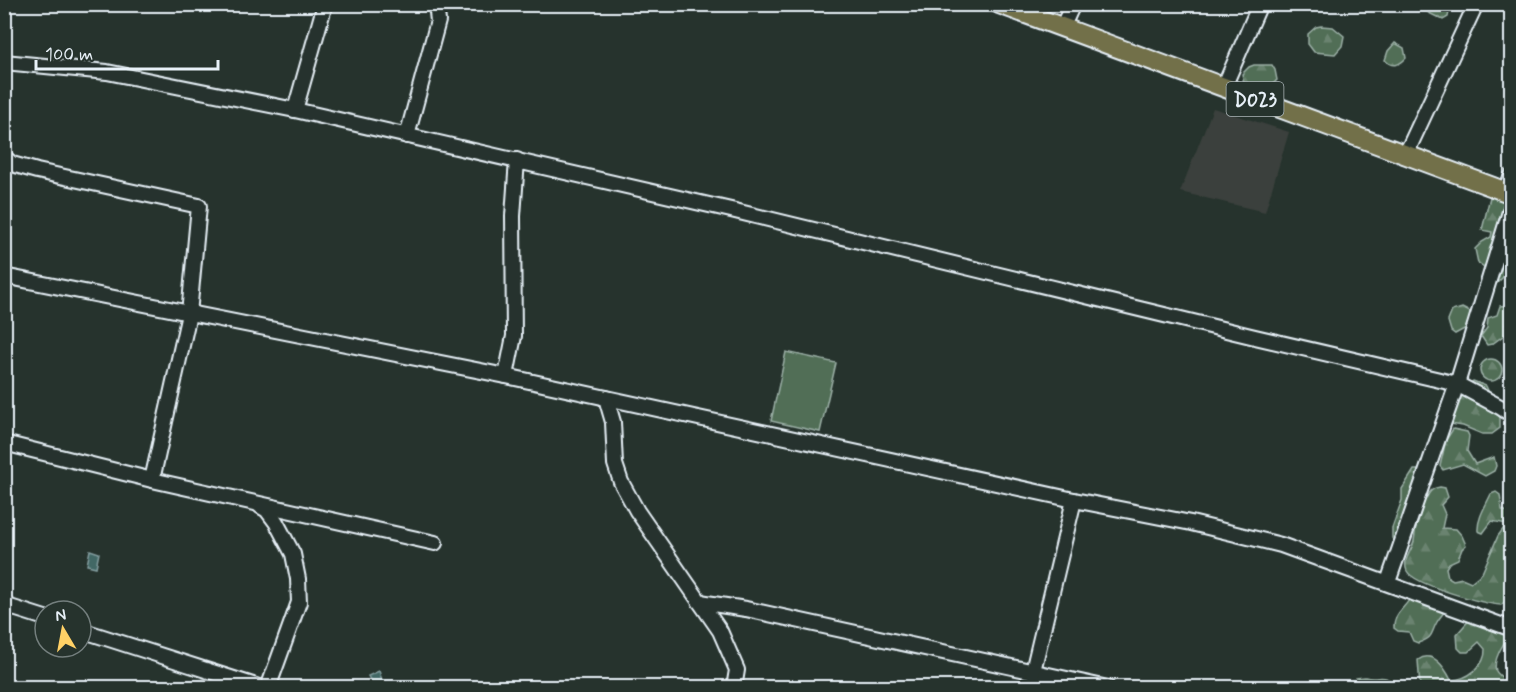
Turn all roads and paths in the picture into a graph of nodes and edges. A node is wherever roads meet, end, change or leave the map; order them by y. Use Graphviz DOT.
graph roads {
  1 [pos="325,4"];
  2 [pos="436,4"];
  3 [pos="999,4"];
  4 [pos="1072,4"];
  5 [pos="1260,4"];
  6 [pos="1476,4"];
  7 [pos="1062,28"];
  8 [pos="4,62"];
  9 [pos="1224,87"];
  10 [pos="295,110"];
  11 [pos="407,136"];
  12 [pos="1405,156"];
  13 [pos="4,157"];
  14 [pos="517,160"];
  15 [pos="1510,192"];
  16 [pos="4,276"];
  17 [pos="189,314"];
  18 [pos="506,376"];
  19 [pos="1457,384"];
  20 [pos="606,398"];
  21 [pos="1512,415"];
  22 [pos="4,443"];
  23 [pos="152,480"];
  24 [pos="1074,500"];
  25 [pos="253,502"];
  26 [pos="435,543"];
  27 [pos="1388,582"];
  28 [pos="700,602"];
  29 [pos="7,606"];
  30 [pos="33,614"];
  31 [pos="1512,629"];
  32 [pos="93,634"];
  33 [pos="1033,671"];
  34 [pos="262,687"];
  35 [pos="268,687"];
  36 [pos="734,687"];
  37 [pos="1108,687"];
  1 -- 10 [label="street"];
  2 -- 11 [label="street"];
  3 -- 7 [label="main road, D023"];
  4 -- 7 [label="street"];
  5 -- 9 [label="street"];
  6 -- 12 [label="street"];
  7 -- 9 [label="main road, D023"];
  8 -- 10 [label="street"];
  9 -- 12 [label="main road, D023"];
  10 -- 11 [label="street"];
  11 -- 14 [label="street"];
  12 -- 15 [label="main road, D023"];
  13 -- 17 [label="street"];
  14 -- 18 [label="street"];
  14 -- 19 [label="street"];
  15 -- 19 [label="street"];
  16 -- 17 [label="street"];
  17 -- 18 [label="street"];
  17 -- 23 [label="street"];
  18 -- 20 [label="street"];
  19 -- 21 [label="street"];
  19 -- 27 [label="street"];
  20 -- 24 [label="street"];
  20 -- 28 [label="street"];
  22 -- 23 [label="street"];
  23 -- 25 [label="street"];
  24 -- 27 [label="street"];
  24 -- 33 [label="street"];
  25 -- 26 [label="street"];
  25 -- 35 [label="street"];
  27 -- 31 [label="street"];
  28 -- 33 [label="street"];
  28 -- 36 [label="street"];
  29 -- 30 [label="street"];
  32 -- 34 [label="street"];
  33 -- 37 [label="street"];
}
